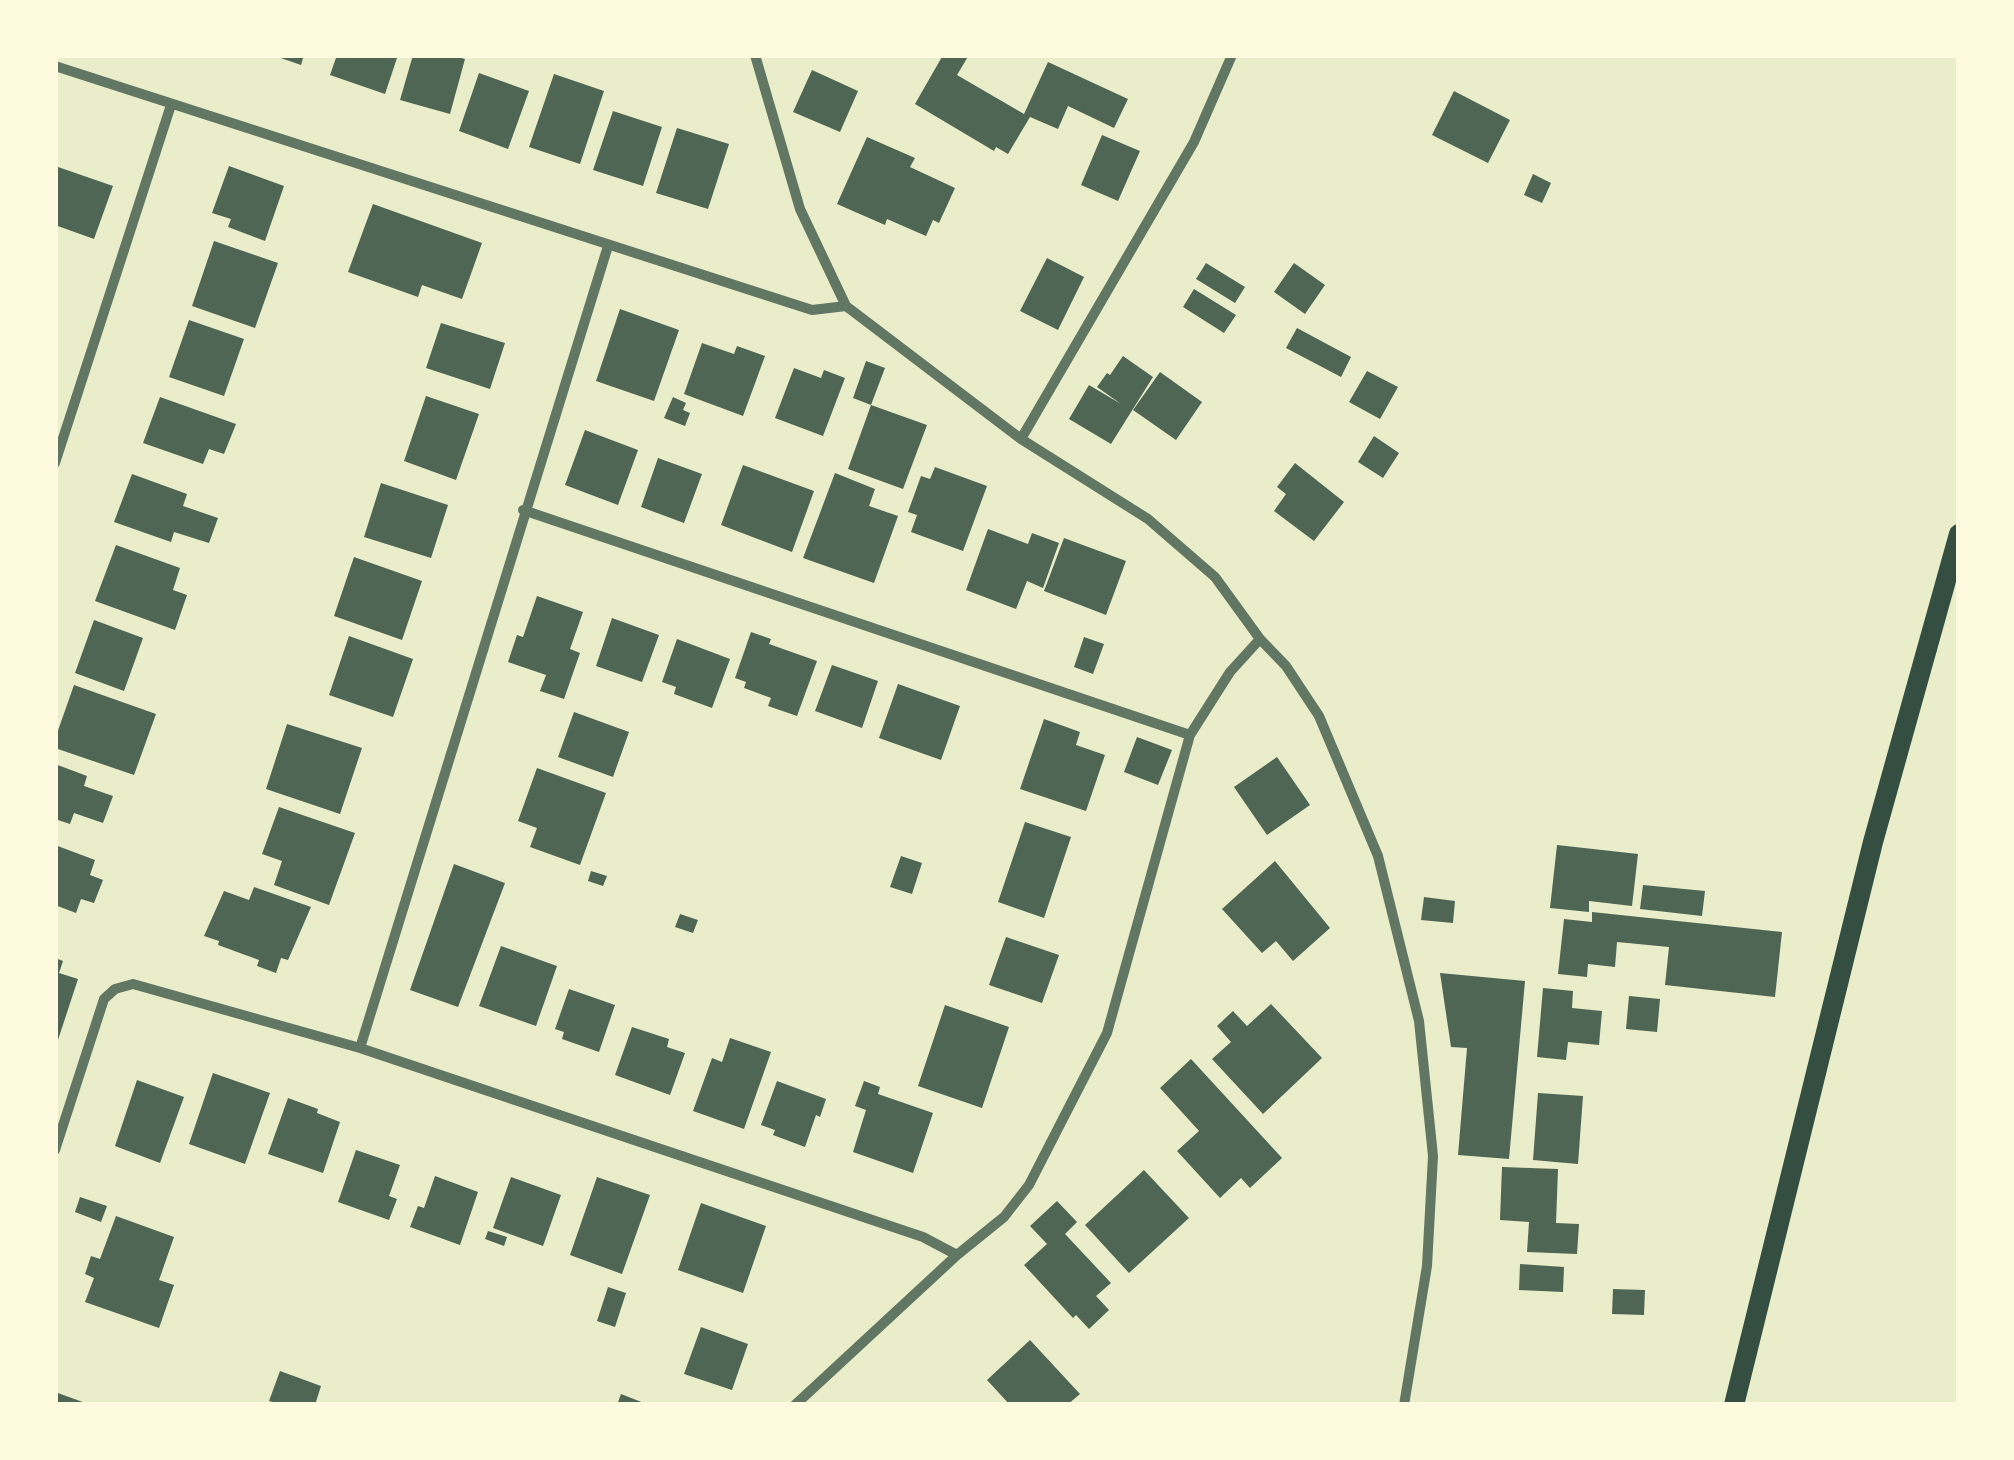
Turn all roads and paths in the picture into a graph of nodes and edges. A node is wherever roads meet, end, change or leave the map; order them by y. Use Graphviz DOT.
graph roads {
  1 [pos="755,55"];
  2 [pos="1232,55"];
  3 [pos="55,66"];
  4 [pos="170,104"];
  5 [pos="608,246"];
  6 [pos="846,306"];
  7 [pos="1020,439"];
  8 [pos="55,463"];
  9 [pos="524,510"];
  10 [pos="1959,534"];
  11 [pos="1260,639"];
  12 [pos="1190,735"];
  13 [pos="360,1048"];
  14 [pos="55,1150"];
  15 [pos="957,1255"];
  16 [pos="795,1405"];
  17 [pos="1404,1405"];
  18 [pos="1734,1405"];
  1 -- 6 [label="street"];
  2 -- 7 [label="street"];
  3 -- 4 [label="street"];
  4 -- 5 [label="street"];
  4 -- 8 [label="street"];
  5 -- 6 [label="street"];
  5 -- 9 [label="street"];
  6 -- 7 [label="street"];
  7 -- 11 [label="street"];
  9 -- 12 [label="street"];
  9 -- 13 [label="street"];
  10 -- 18 [label="main road"];
  11 -- 12 [label="street"];
  11 -- 17 [label="street"];
  12 -- 15 [label="street"];
  13 -- 14 [label="street"];
  13 -- 15 [label="street"];
  15 -- 16 [label="street"];
}
